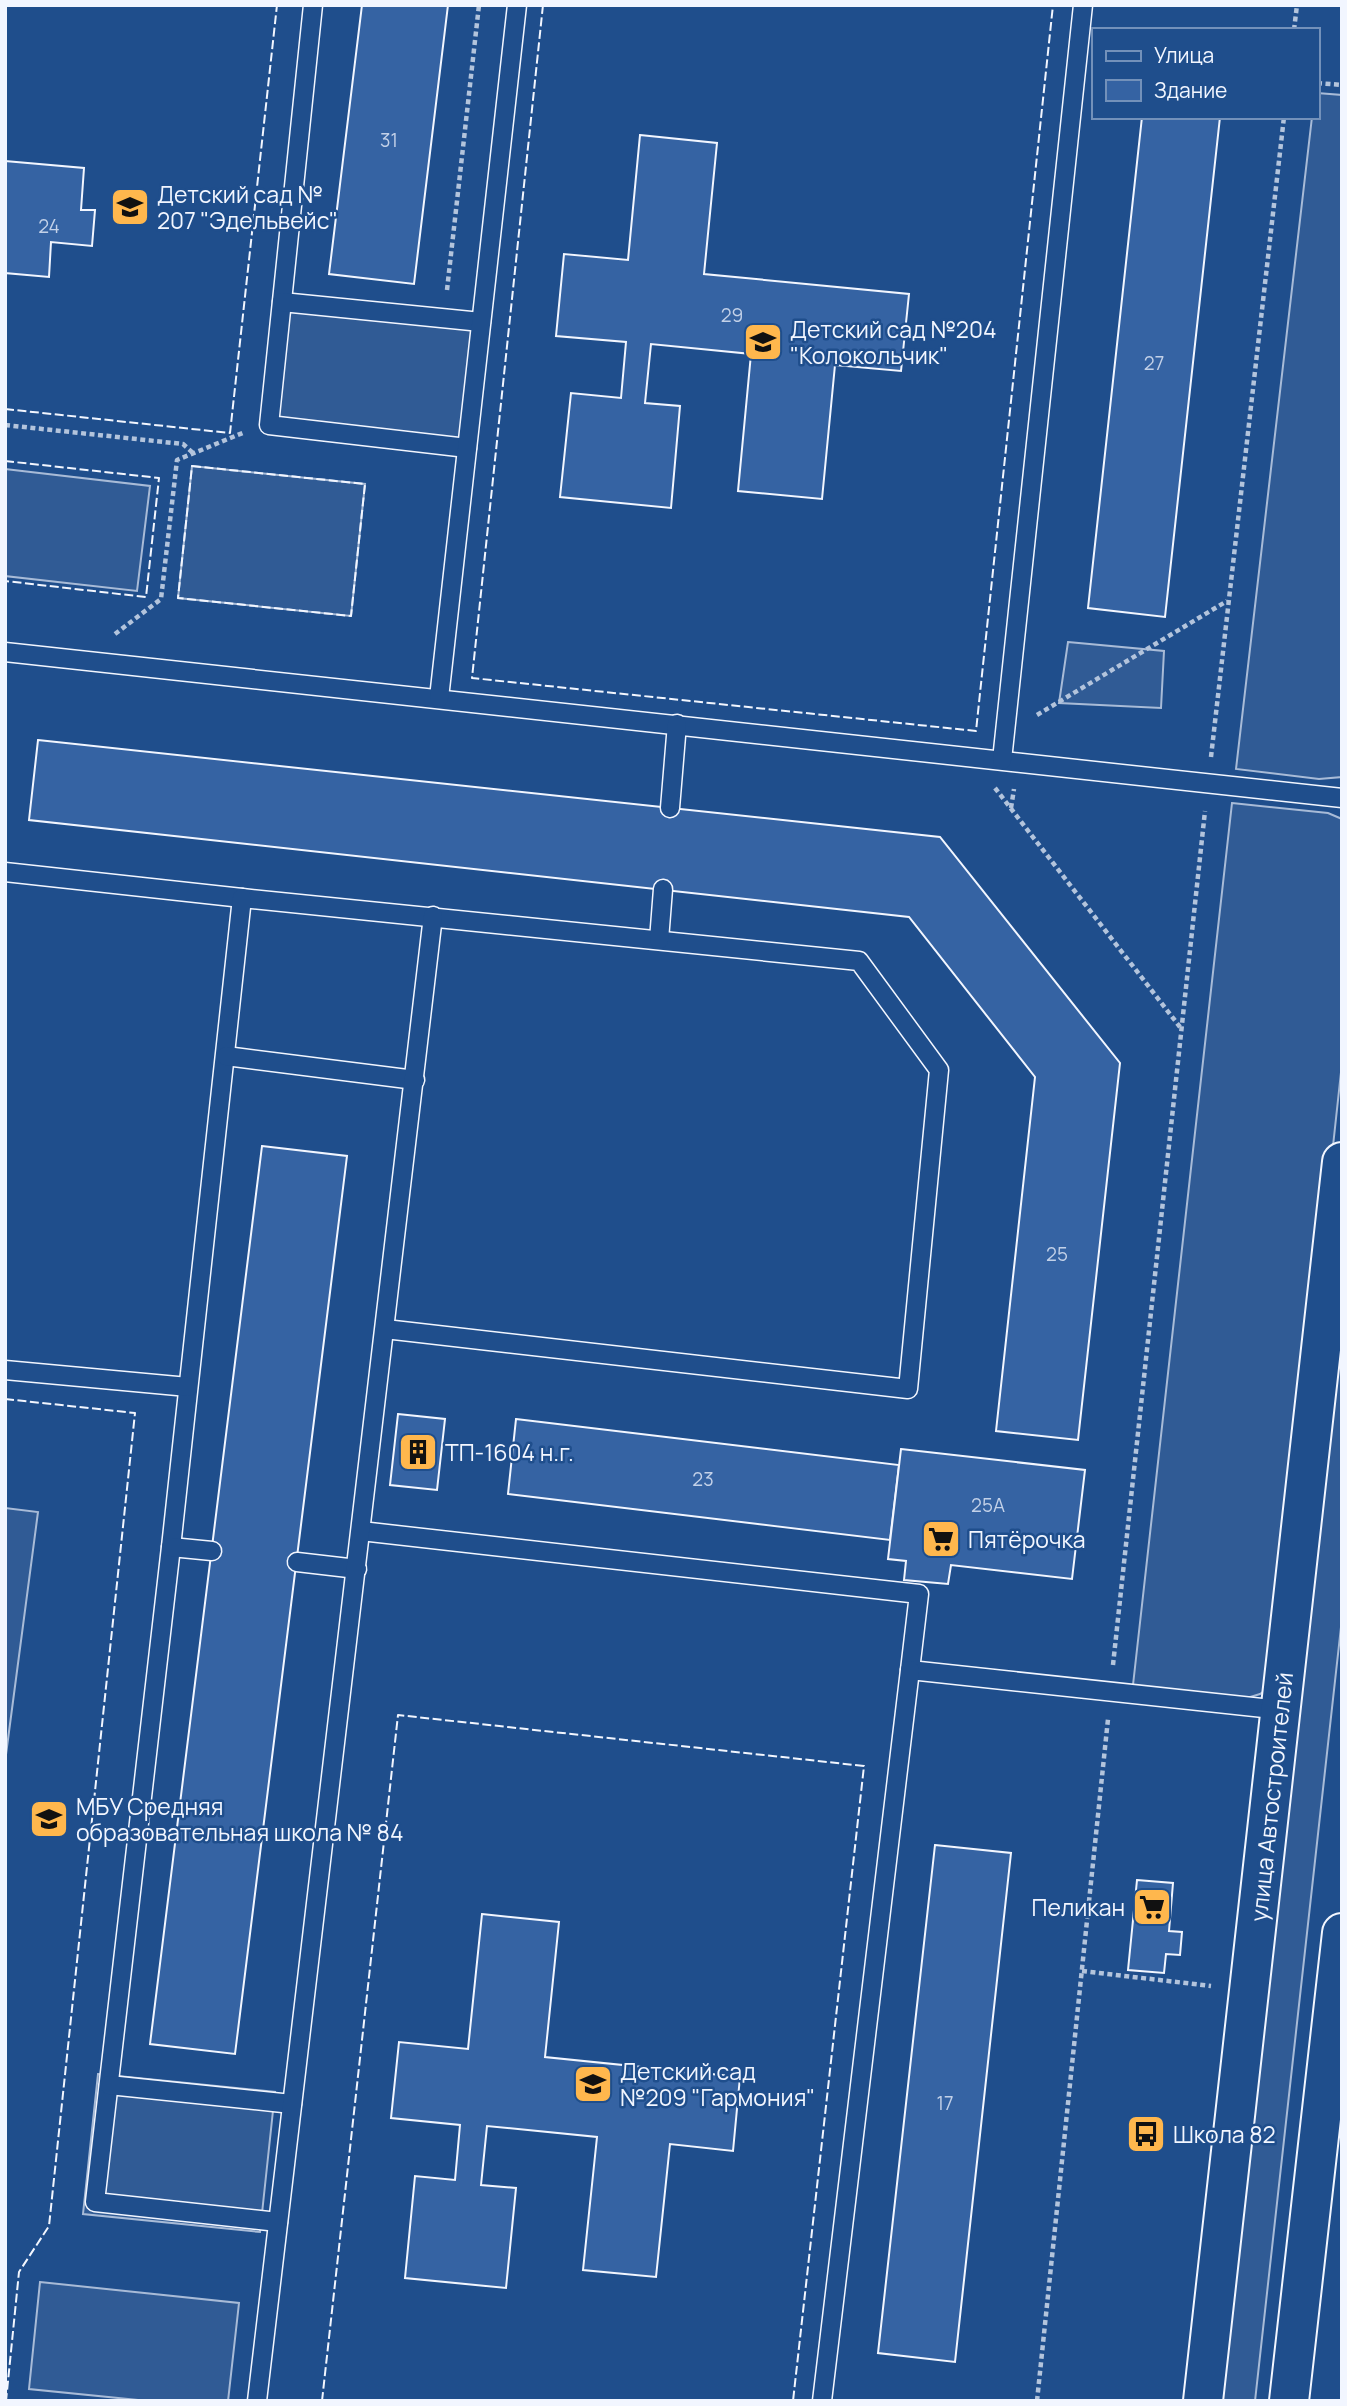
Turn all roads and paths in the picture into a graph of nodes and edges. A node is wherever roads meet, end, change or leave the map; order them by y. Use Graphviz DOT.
graph roads {
  1 [pos="313,5"];
  2 [pos="479,5"];
  3 [pos="517,5"];
  4 [pos="1083,5"];
  5 [pos="1297,5"];
  6 [pos="1294,28"];
  7 [pos="1319,83"];
  8 [pos="1342,85"];
  9 [pos="1284,119"];
  10 [pos="282,302"];
  11 [pos="443,318"];
  12 [pos="481,322"];
  13 [pos="5,425"];
  14 [pos="247,431"];
  15 [pos="467,448"];
  16 [pos="193,453"];
  17 [pos="1228,601"];
  18 [pos="5,652"];
  19 [pos="80,660"];
  20 [pos="439,698"];
  21 [pos="1032,718"];
  22 [pos="677,724"];
  23 [pos="1002,760"];
  24 [pos="1208,783"];
  25 [pos="1342,798"];
  26 [pos="670,808"];
  27 [pos="1011,809"];
  28 [pos="5,872"];
  29 [pos="663,889"];
  30 [pos="243,898"];
  31 [pos="433,916"];
  32 [pos="659,940"];
  33 [pos="1180,1027"];
  34 [pos="226,1056"];
  35 [pos="415,1080"];
  36 [pos="1341,1182"];
  37 [pos="385,1329"];
  38 [pos="5,1370"];
  39 [pos="188,1387"];
  40 [pos="361,1531"];
  41 [pos="171,1547"];
  42 [pos="212,1551"];
  43 [pos="297,1562"];
  44 [pos="357,1569"];
  45 [pos="910,1670"];
  46 [pos="1110,1693"];
  47 [pos="1280,1710"];
  48 [pos="1342,1933"];
  49 [pos="109,2085"];
  50 [pos="292,2104"];
  51 [pos="278,2222"];
  52 [pos="257,2401"];
  53 [pos="822,2401"];
  54 [pos="1037,2401"];
  55 [pos="1203,2401"];
  56 [pos="1289,2401"];
  1 -- 10 [label="lane"];
  2 -- 11 [label="path"];
  3 -- 12 [label="lane"];
  4 -- 23 [label="lane"];
  5 -- 6 [label="path"];
  7 -- 8 [label="path"];
  9 -- 17 [label="path"];
  10 -- 11 [label="lane"];
  10 -- 15 [label="lane"];
  11 -- 12 [label="lane"];
  12 -- 15 [label="lane"];
  13 -- 16 [label="path"];
  14 -- 16 [label="path"];
  15 -- 20 [label="lane"];
  16 -- 19 [label="path"];
  17 -- 21 [label="path"];
  17 -- 24 [label="path"];
  18 -- 19 [label="lane"];
  19 -- 20 [label="lane"];
  20 -- 22 [label="lane"];
  22 -- 23 [label="lane"];
  22 -- 26 [label="lane"];
  23 -- 24 [label="lane"];
  24 -- 25 [label="lane"];
  24 -- 33 [label="path"];
  27 -- 33 [label="path"];
  28 -- 30 [label="lane"];
  29 -- 32 [label="lane"];
  30 -- 31 [label="lane"];
  30 -- 34 [label="lane"];
  31 -- 32 [label="lane"];
  31 -- 35 [label="lane"];
  32 -- 37 [label="lane"];
  33 -- 46 [label="path"];
  34 -- 35 [label="lane"];
  34 -- 39 [label="lane"];
  35 -- 37 [label="lane"];
  36 -- 47 [label="main road, улица Автостроителей"];
  37 -- 40 [label="lane"];
  38 -- 39 [label="lane"];
  39 -- 41 [label="lane"];
  40 -- 44 [label="lane"];
  40 -- 45 [label="lane"];
  41 -- 42 [label="lane"];
  41 -- 49 [label="lane"];
  43 -- 44 [label="lane"];
  44 -- 50 [label="lane"];
  45 -- 46 [label="lane"];
  45 -- 53 [label="lane"];
  46 -- 47 [label="lane"];
  46 -- 54 [label="path"];
  47 -- 55 [label="main road, улица Автостроителей"];
  48 -- 56 [label="main road"];
  49 -- 50 [label="lane"];
  49 -- 51 [label="lane"];
  50 -- 51 [label="lane"];
  51 -- 52 [label="lane"];
}
